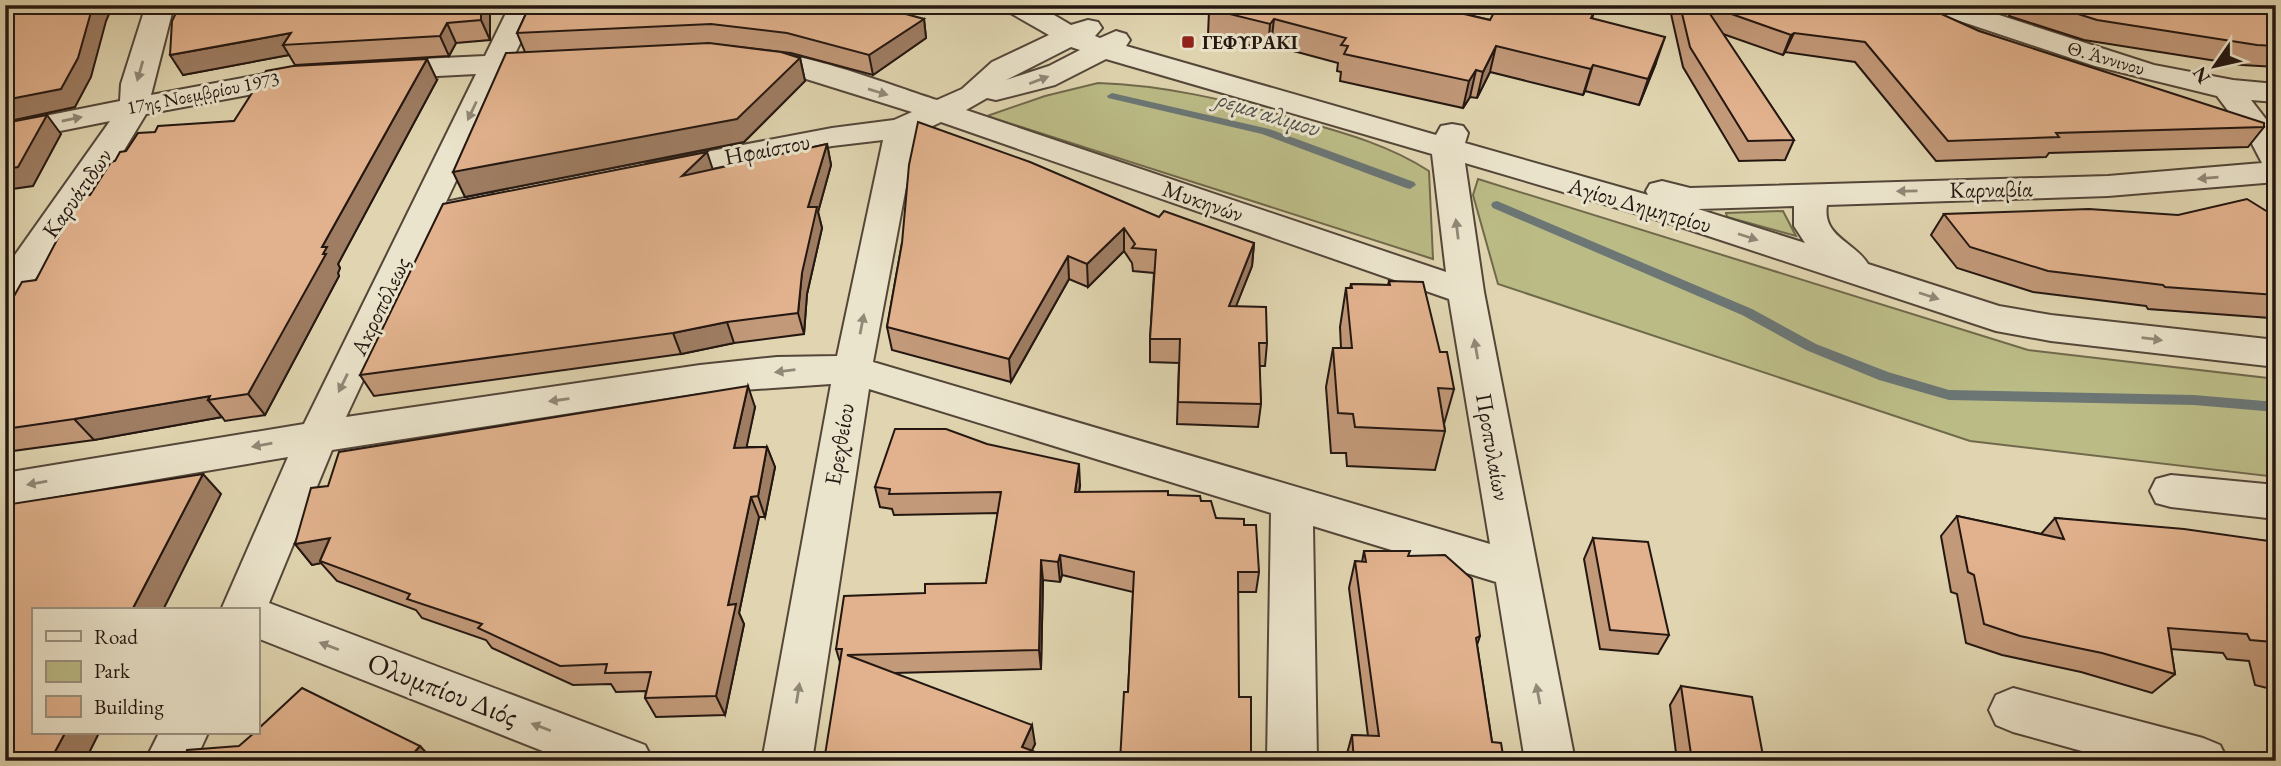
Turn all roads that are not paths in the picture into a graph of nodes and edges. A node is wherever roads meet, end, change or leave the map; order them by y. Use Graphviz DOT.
graph roads {
  1 [pos="160,5"];
  2 [pos="524,5"];
  3 [pos="1017,5"];
  4 [pos="1052,5"];
  5 [pos="1940,5"];
  6 [pos="1095,38"];
  7 [pos="727,56"];
  8 [pos="586,59"];
  9 [pos="494,65"];
  10 [pos="837,80"];
  11 [pos="2229,91"];
  12 [pos="2276,93"];
  13 [pos="135,106"];
  14 [pos="940,111"];
  15 [pos="901,129"];
  16 [pos="5,133"];
  17 [pos="832,136"];
  18 [pos="1450,141"];
  19 [pos="2276,160"];
  20 [pos="2276,172"];
  21 [pos="622,178"];
  22 [pos="1816,193"];
  23 [pos="514,199"];
  24 [pos="422,218"];
  25 [pos="1864,275"];
  26 [pos="1464,281"];
  27 [pos="5,295"];
  28 [pos="2276,354"];
  29 [pos="853,370"];
  30 [pos="318,435"];
  31 [pos="5,489"];
  32 [pos="2171,491"];
  33 [pos="2276,502"];
  34 [pos="1292,505"];
  35 [pos="1515,570"];
  36 [pos="244,608"];
  37 [pos="259,619"];
  38 [pos="2013,710"];
  39 [pos="184,734"];
  40 [pos="170,761"];
  41 [pos="628,761"];
  42 [pos="788,761"];
  43 [pos="1292,761"];
  44 [pos="1550,761"];
  45 [pos="2203,761"];
  1 -- 13 [label="street, Καρυάτιδων, one-way"];
  2 -- 9 [label="street, Ακροπόλεως"];
  3 -- 6 [label="street, Αγίου Δημητρίου"];
  4 -- 6 [label="street, Αγίου Δημητρίου"];
  5 -- 11 [label="street, Θ. Άννινου"];
  6 -- 14 [label="street, Ηφαίστου"];
  6 -- 18 [label="street, Αγίου Δημητρίου"];
  7 -- 10 [label="street"];
  8 -- 9 [label="street, 17ης Νοεμβρίου 1973"];
  9 -- 13 [label="street, 17ης Νοεμβρίου 1973"];
  9 -- 24 [label="street, Ακροπόλεως, one-way"];
  10 -- 14 [label="street, one-way"];
  10 -- 17 [label="street"];
  11 -- 12 [label="street, Θ. Άννινου"];
  11 -- 19 [label="street"];
  16 -- 13 [label="street, 17ης Νοεμβρίου 1973, one-way"];
  13 -- 27 [label="street, Καρυάτιδων"];
  14 -- 15 [label="street, Ηφαίστου"];
  14 -- 26 [label="street, Μυκηνών"];
  15 -- 17 [label="street, Ηφαίστου"];
  29 -- 15 [label="street, Ερεχθείου, one-way"];
  17 -- 21 [label="street, Ηφαίστου"];
  18 -- 22 [label="street, Αγίου Δημητρίου"];
  18 -- 25 [label="street, Αγίου Δημητρίου, one-way"];
  26 -- 18 [label="street, Προπυλαίων, one-way"];
  20 -- 22 [label="street, Καρναβία, one-way"];
  22 -- 25 [label="street"];
  23 -- 24 [label="street"];
  24 -- 30 [label="street, Ακροπόλεως, one-way"];
  25 -- 28 [label="street, Αγίου Δημητρίου, one-way"];
  35 -- 26 [label="street, Προπυλαίων, one-way"];
  29 -- 30 [label="street, one-way"];
  29 -- 34 [label="street"];
  42 -- 29 [label="street, Ερεχθείου, one-way"];
  30 -- 31 [label="street, one-way"];
  30 -- 36 [label="street, Ακροπόλεως"];
  32 -- 33 [label="street"];
  34 -- 35 [label="street"];
  34 -- 43 [label="street"];
  44 -- 35 [label="street, Προπυλαίων, one-way"];
  41 -- 37 [label="street, Ολυμπίου Διός, one-way"];
  38 -- 45 [label="street"];
  39 -- 40 [label="street"];
}
